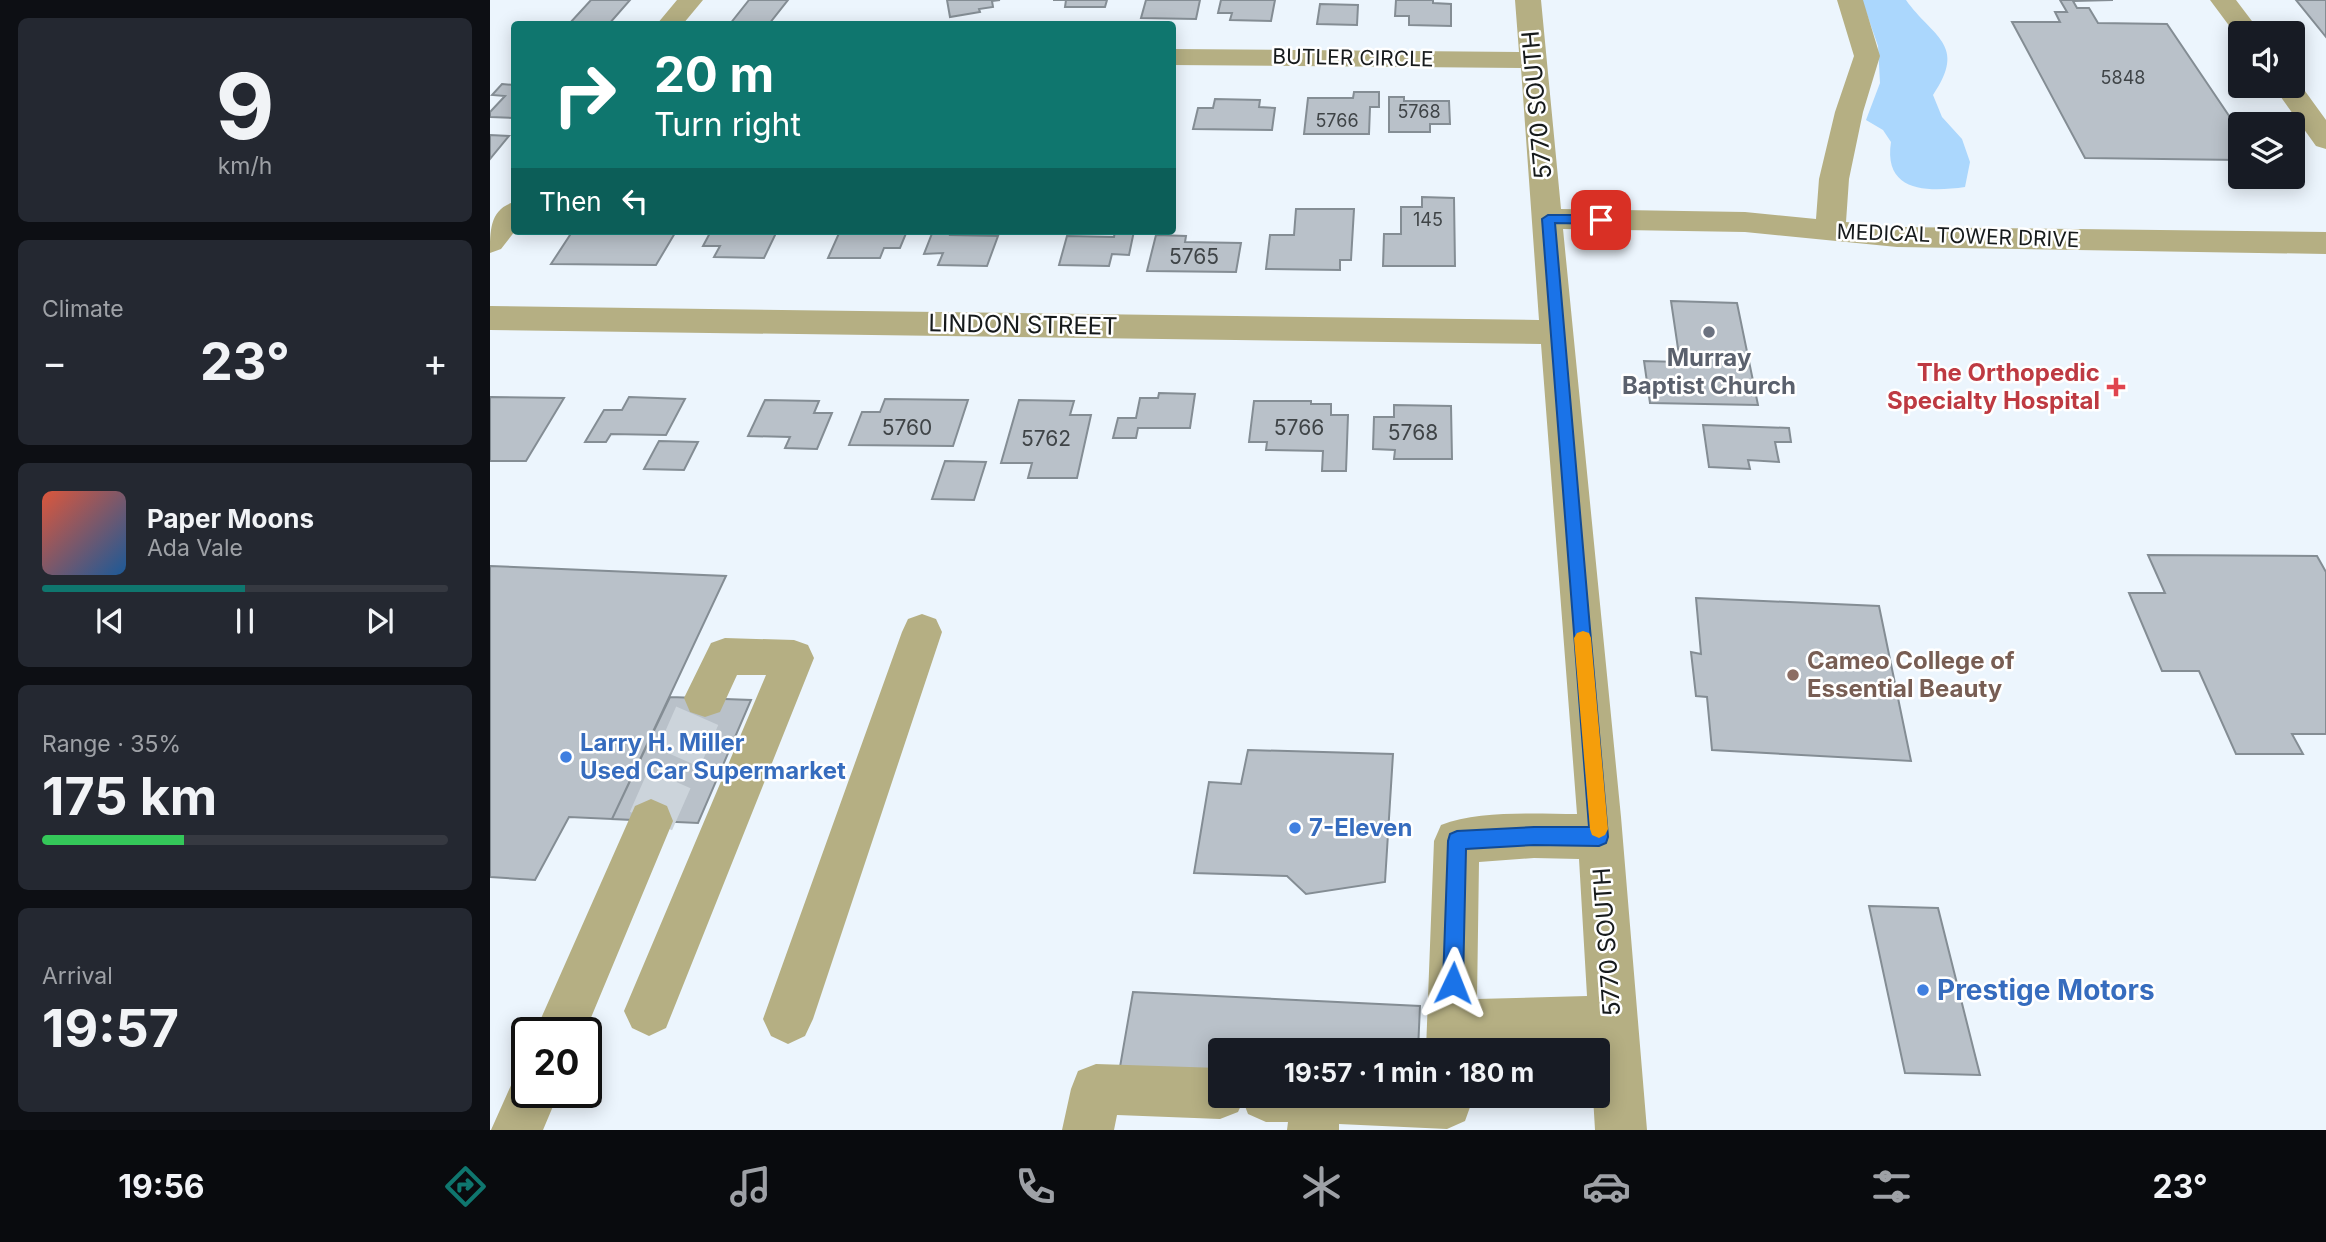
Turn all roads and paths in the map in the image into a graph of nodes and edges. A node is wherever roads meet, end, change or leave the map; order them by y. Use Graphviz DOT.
graph roads {
  1 [pos="691,0"];
  2 [pos="1528,0"];
  3 [pos="1850,0"];
  4 [pos="2223,0"];
  5 [pos="673,21"];
  6 [pos="2239,21"];
  7 [pos="1176,57"];
  8 [pos="1533,60"];
  9 [pos="2305,94"];
  10 [pos="2326,97"];
  11 [pos="2295,98"];
  12 [pos="2326,140"];
  13 [pos="511,216"];
  14 [pos="1548,219"];
  15 [pos="1830,232"];
  16 [pos="490,242"];
  17 [pos="2326,243"];
  18 [pos="490,318"];
  19 [pos="1557,332"];
  20 [pos="922,632"];
  21 [pos="705,698"];
  22 [pos="651,821"];
  23 [pos="1599,837"];
  24 [pos="649,1011"];
  25 [pos="566,1017"];
  26 [pos="788,1019"];
  27 [pos="1612,1020"];
  28 [pos="1451,1037"];
  29 [pos="1208,1093"];
  30 [pos="527,1108"];
  31 [pos="1387,1108"];
  32 [pos="1314,1114"];
  33 [pos="517,1130"];
  34 [pos="1088,1130"];
  35 [pos="1621,1130"];
  1 -- 5 [label="street"];
  2 -- 8 [label="street, 5770 SOUTH"];
  3 -- 15 [label="street"];
  4 -- 6 [label="street"];
  7 -- 8 [label="street, BUTLER CIRCLE"];
  8 -- 14 [label="street, 5770 SOUTH"];
  9 -- 10 [label="street"];
  11 -- 12 [label="street"];
  13 -- 16 [label="street"];
  14 -- 15 [label="street, MEDICAL TOWER DRIVE"];
  14 -- 19 [label="street, 5770 SOUTH"];
  15 -- 17 [label="street, MEDICAL TOWER DRIVE"];
  18 -- 19 [label="street, LINDON STREET"];
  19 -- 23 [label="street, 5770 SOUTH"];
  20 -- 26 [label="street"];
  21 -- 24 [label="street"];
  22 -- 25 [label="street"];
  23 -- 27 [label="street, 5770 SOUTH"];
  23 -- 28 [label="street"];
  27 -- 28 [label="street"];
  27 -- 35 [label="street, 5770 SOUTH"];
  29 -- 34 [label="street"];
  30 -- 33 [label="street"];
  31 -- 32 [label="street"];
}
